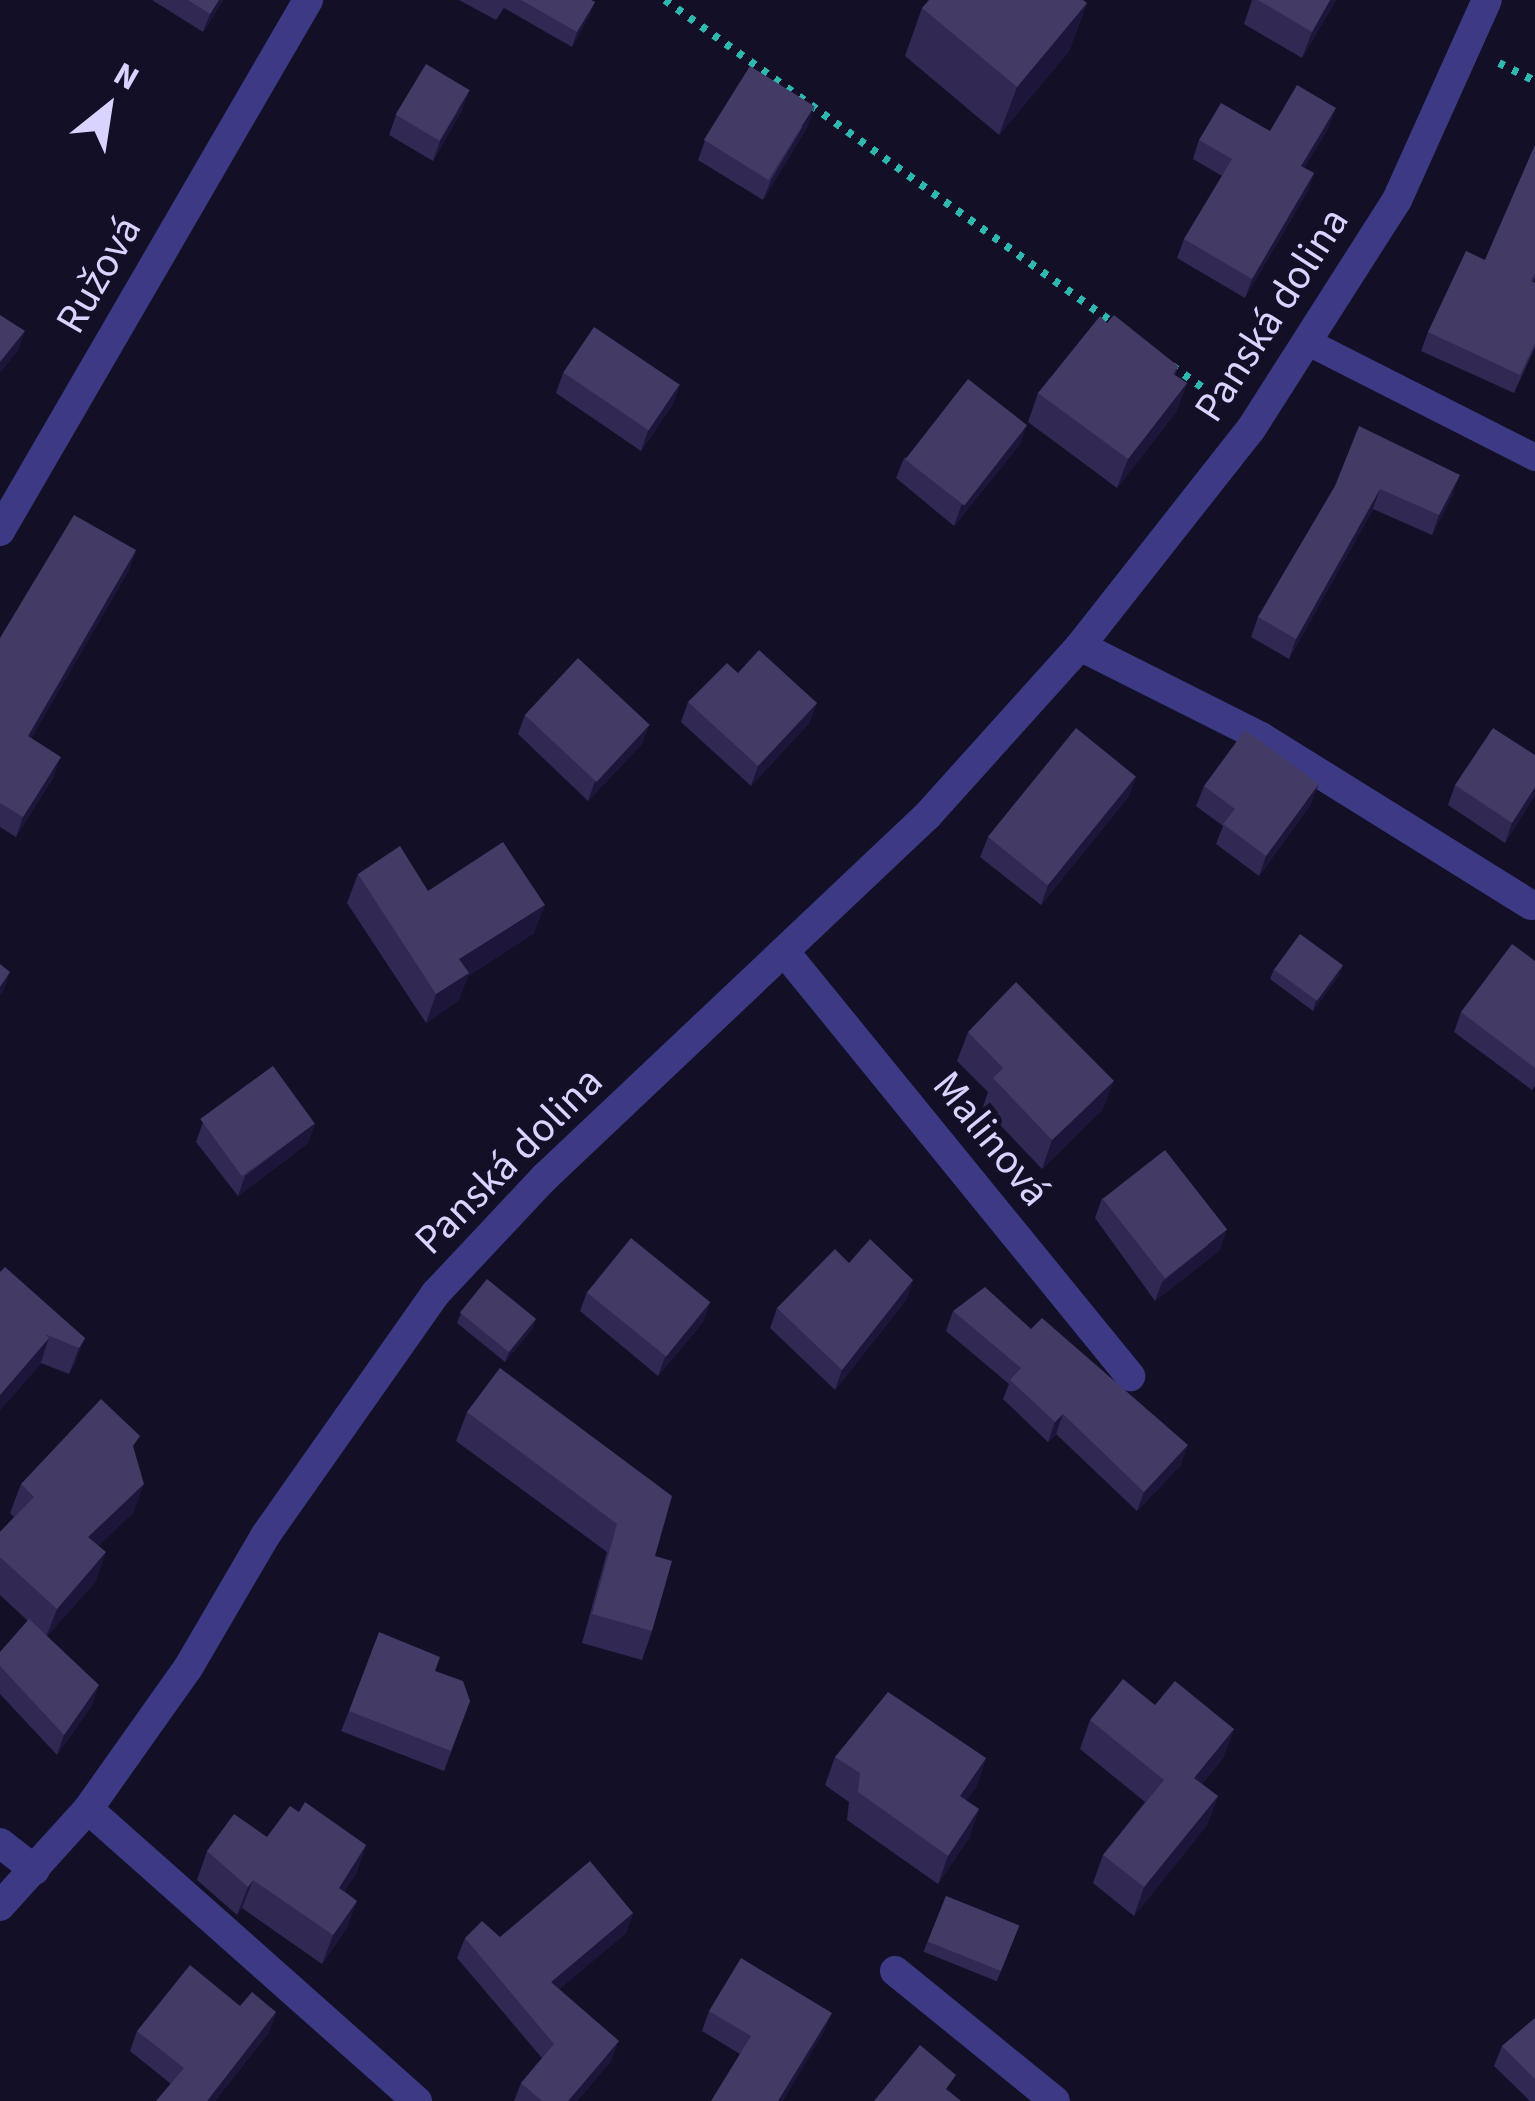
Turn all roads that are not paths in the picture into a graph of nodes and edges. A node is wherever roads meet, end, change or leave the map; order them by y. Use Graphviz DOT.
graph roads {
  1 [pos="308,0"];
  2 [pos="1487,0"];
  3 [pos="1308,342"];
  4 [pos="1535,457"];
  5 [pos="0,531"];
  6 [pos="1080,646"];
  7 [pos="1531,905"];
  8 [pos="788,956"];
  9 [pos="1130,1376"];
  10 [pos="88,1809"];
  11 [pos="0,1843"];
  12 [pos="35,1870"];
  13 [pos="0,1906"];
  14 [pos="895,1971"];
  15 [pos="417,2101"];
  16 [pos="1055,2101"];
  1 -- 5 [label="street, Ružová"];
  2 -- 3 [label="street, Panská dolina"];
  3 -- 4 [label="lane"];
  3 -- 6 [label="street, Panská dolina"];
  6 -- 7 [label="street"];
  6 -- 8 [label="street, Panská dolina"];
  8 -- 9 [label="street, Malinová"];
  8 -- 10 [label="street, Panská dolina"];
  10 -- 12 [label="street, Panská dolina"];
  10 -- 15 [label="street"];
  11 -- 12 [label="street"];
  12 -- 13 [label="street, Panská dolina"];
  14 -- 16 [label="street"];
}
